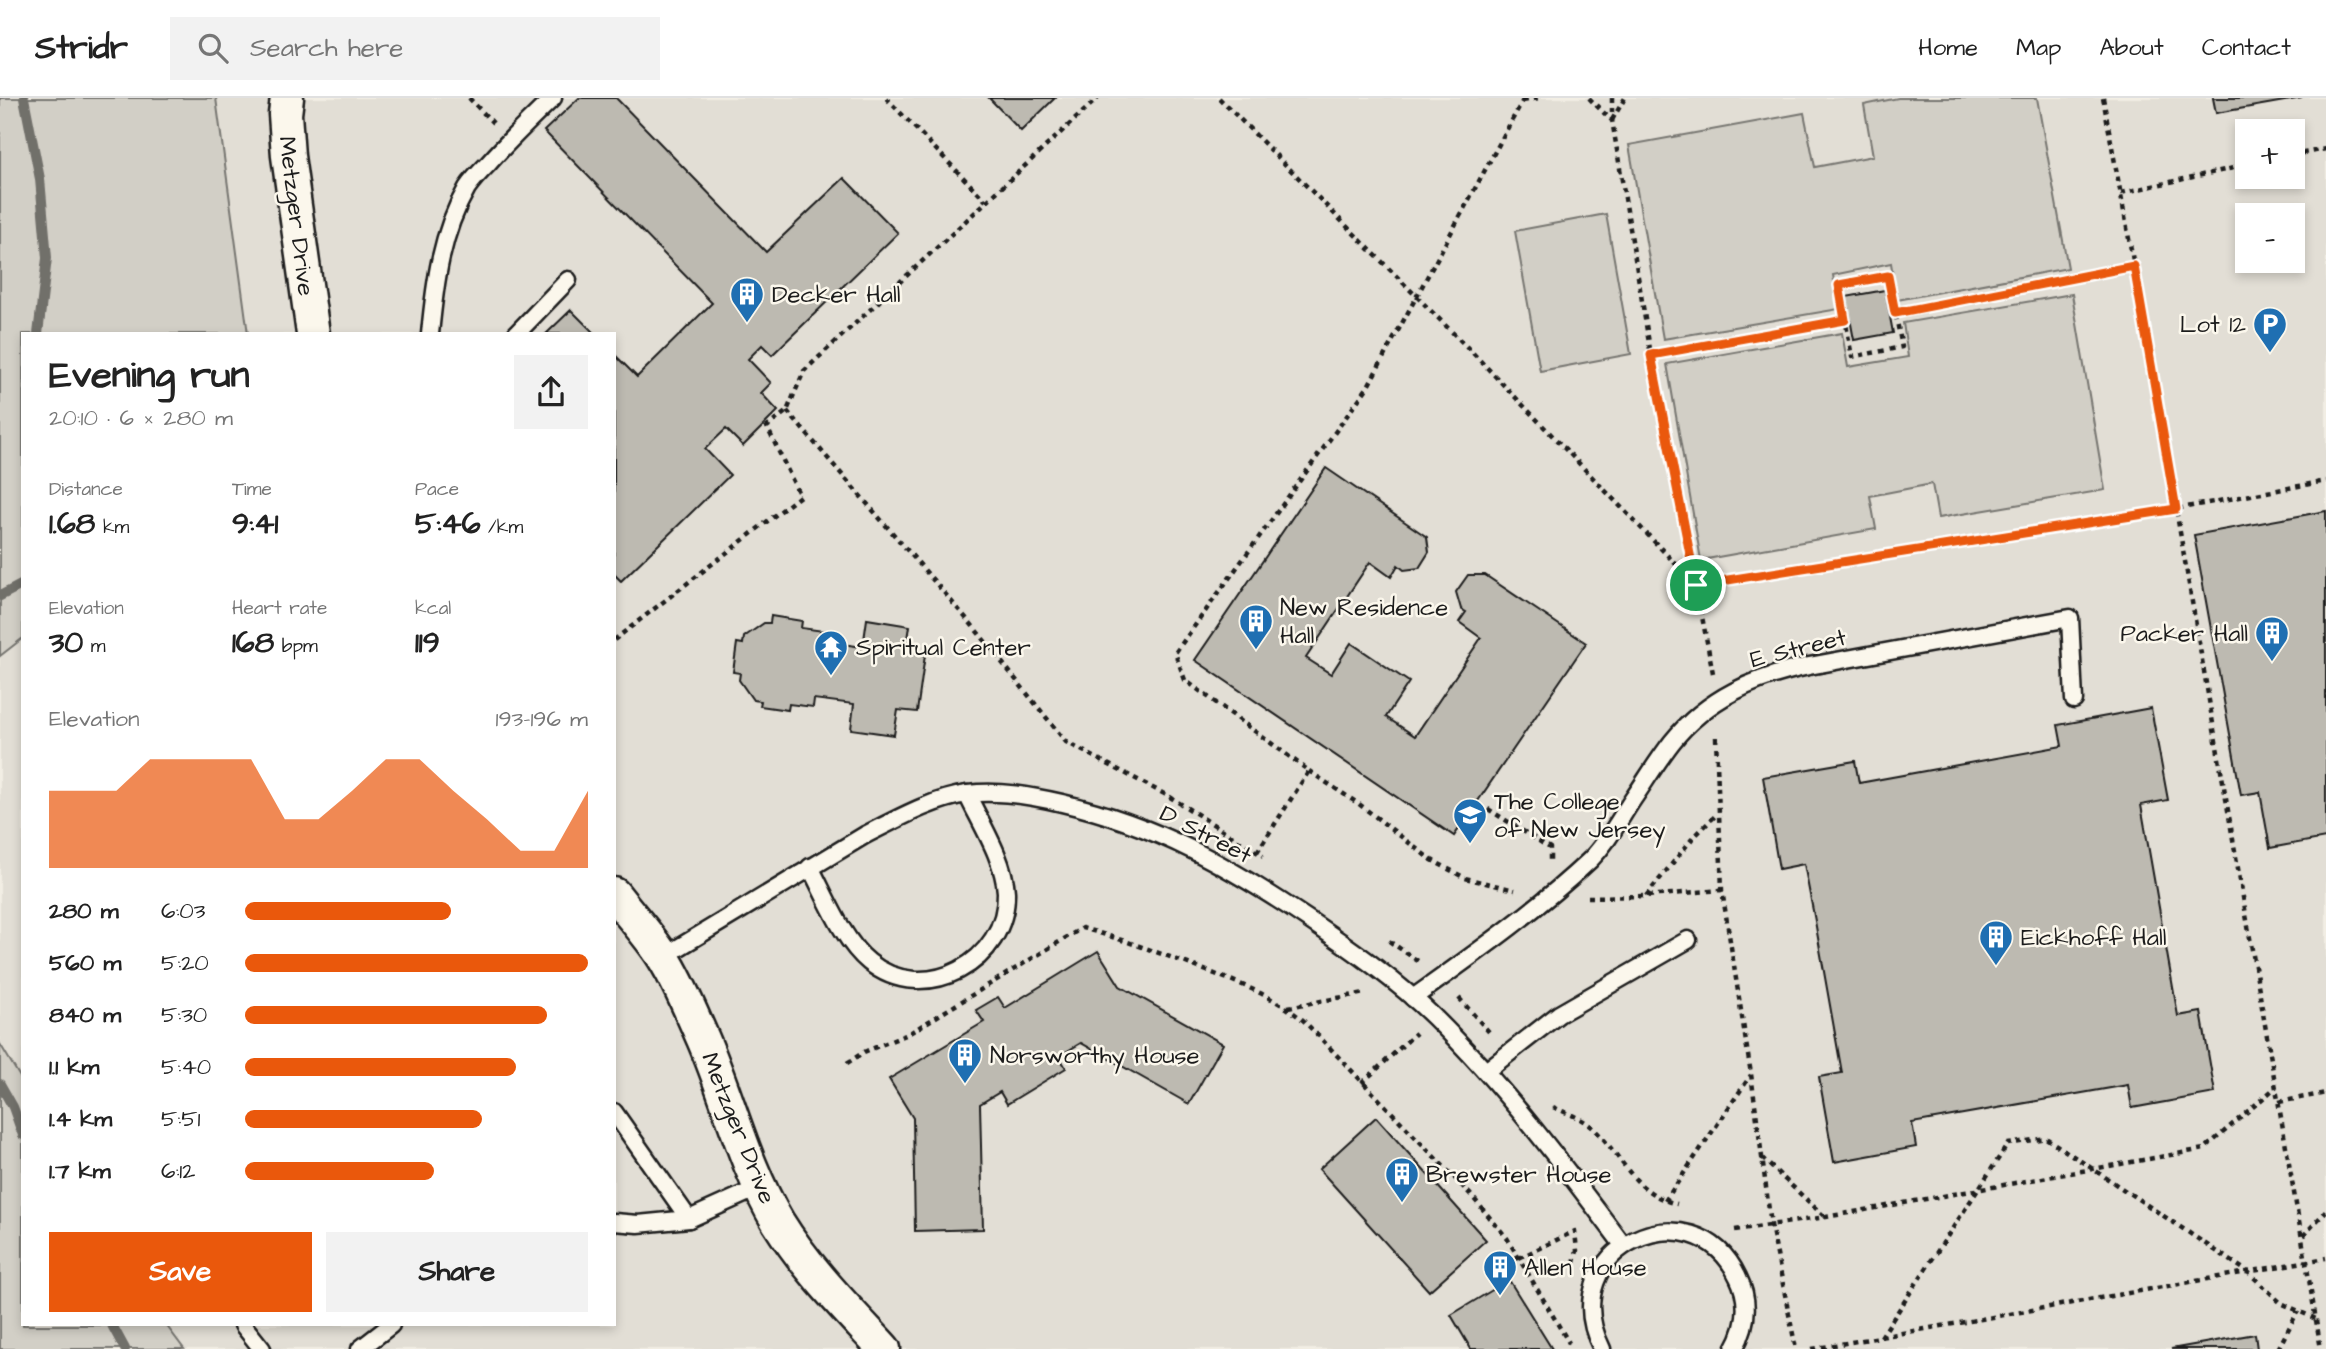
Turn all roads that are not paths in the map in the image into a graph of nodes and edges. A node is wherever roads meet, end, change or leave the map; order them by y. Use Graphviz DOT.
graph roads {
  1 [pos="287,98"];
  2 [pos="553,98"];
  3 [pos="568,280"];
  4 [pos="313,332"];
  5 [pos="430,332"];
  6 [pos="518,332"];
  7 [pos="2074,700"];
  8 [pos="967,794"];
  9 [pos="810,867"];
  10 [pos="616,897"];
  11 [pos="1688,940"];
  12 [pos="663,957"];
  13 [pos="1413,998"];
  14 [pos="1486,1071"];
  15 [pos="616,1115"];
  16 [pos="760,1186"];
  17 [pos="689,1219"];
  18 [pos="616,1222"];
  19 [pos="1623,1245"];
  20 [pos="244,1326"];
  21 [pos="390,1326"];
  22 [pos="262,1349"];
  23 [pos="360,1349"];
  24 [pos="884,1349"];
  25 [pos="1602,1349"];
  26 [pos="1734,1349"];
  1 -- 4 [label="street, Metzger Drive"];
  2 -- 5 [label="lane"];
  3 -- 6 [label="lane"];
  7 -- 13 [label="lane, E Street"];
  8 -- 9 [label="lane, D Street"];
  8 -- 9 [label="lane"];
  8 -- 13 [label="lane, D Street"];
  9 -- 12 [label="lane, D Street"];
  10 -- 12 [label="street, Metzger Drive"];
  11 -- 14 [label="lane"];
  12 -- 16 [label="street, Metzger Drive"];
  13 -- 14 [label="lane, D Street"];
  14 -- 19 [label="lane, D Street"];
  15 -- 17 [label="lane"];
  16 -- 17 [label="lane"];
  16 -- 24 [label="street, Metzger Drive"];
  17 -- 18 [label="lane"];
  19 -- 25 [label="lane"];
  19 -- 26 [label="lane"];
  20 -- 22 [label="lane"];
  21 -- 23 [label="lane"];
}
